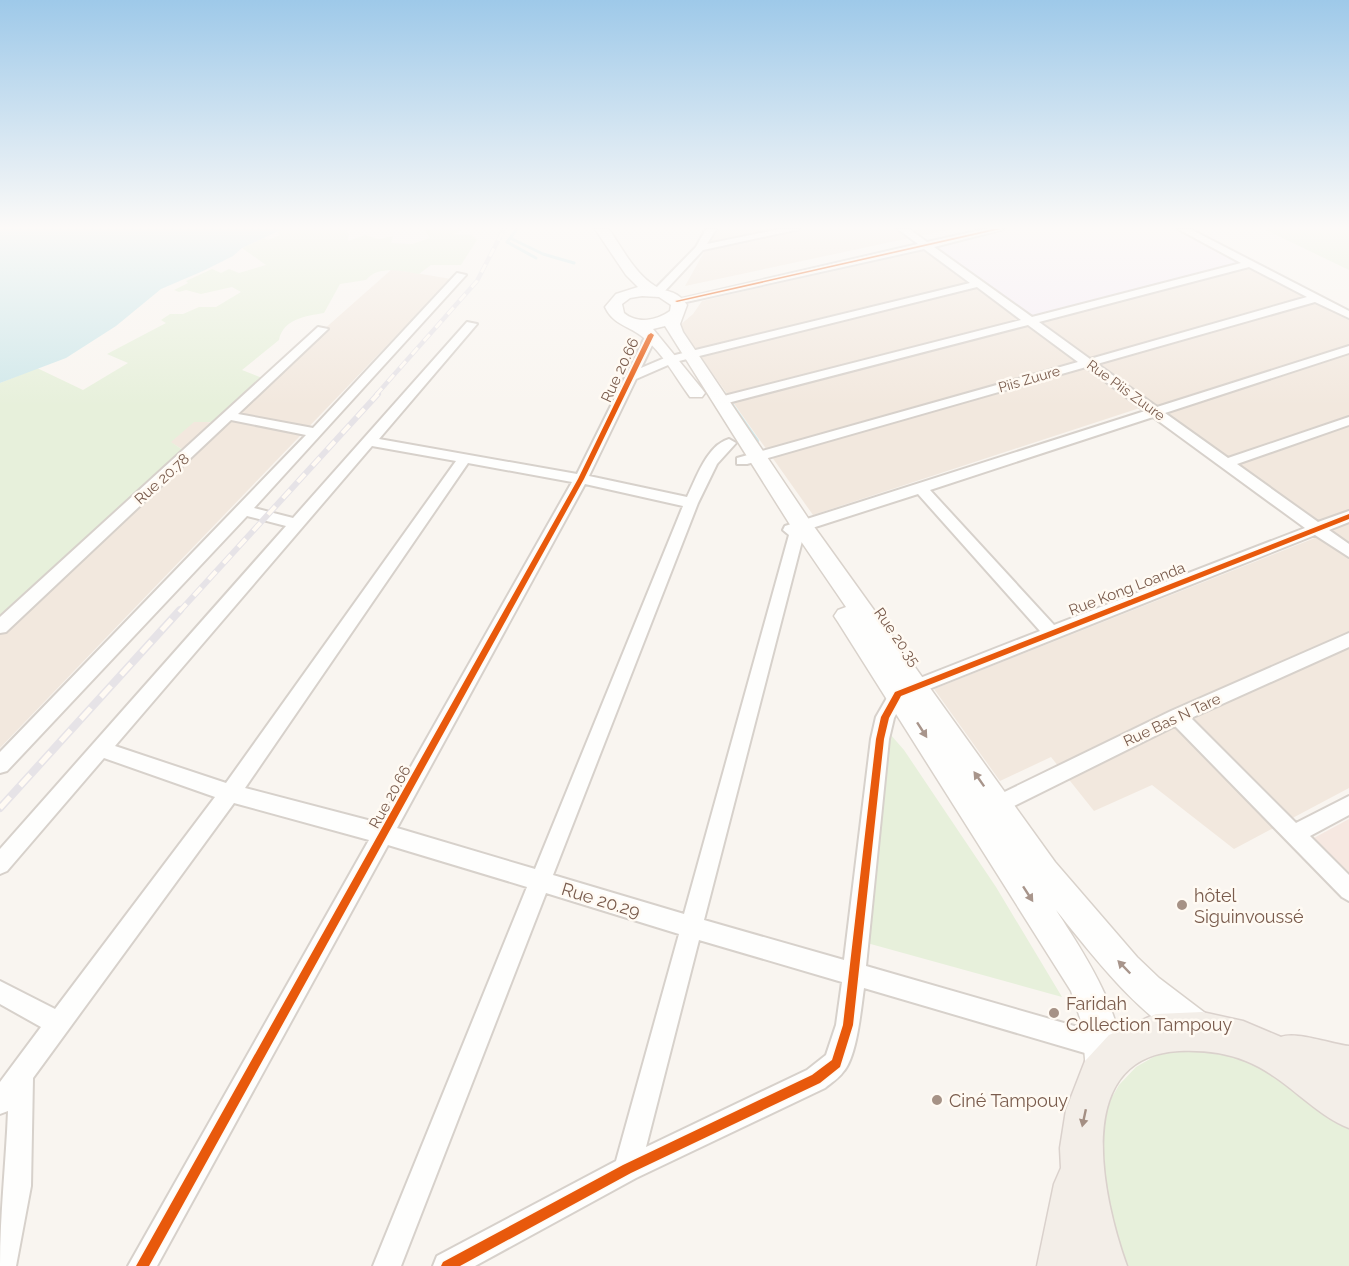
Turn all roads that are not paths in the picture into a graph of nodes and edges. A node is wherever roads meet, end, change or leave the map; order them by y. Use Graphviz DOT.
graph roads {
  1 [pos="449,288"];
  2 [pos="618,288"];
  3 [pos="651,288"];
  4 [pos="658,288"];
  5 [pos="759,288"];
  6 [pos="961,288"];
  7 [pos="984,288"];
  8 [pos="1155,288"];
  9 [pos="1297,288"];
  10 [pos="655,291"];
  11 [pos="620,298"];
  12 [pos="1316,298"];
  13 [pos="676,309"];
  14 [pos="1349,315"];
  15 [pos="1028,320"];
  16 [pos="471,324"];
  17 [pos="322,329"];
  18 [pos="643,329"];
  19 [pos="1349,349"];
  20 [pos="680,356"];
  21 [pos="1088,362"];
  22 [pos="633,376"];
  23 [pos="720,401"];
  24 [pos="1153,410"];
  25 [pos="231,416"];
  26 [pos="1349,421"];
  27 [pos="314,432"];
  28 [pos="369,441"];
  29 [pos="742,454"];
  30 [pos="464,459"];
  31 [pos="1227,463"];
  32 [pos="581,479"];
  33 [pos="920,487"];
  34 [pos="690,503"];
  35 [pos="244,510"];
  36 [pos="1349,516"];
  37 [pos="296,524"];
  38 [pos="1316,529"];
  39 [pos="799,532"];
  40 [pos="1349,552"];
  41 [pos="0,627"];
  42 [pos="1051,633"];
  43 [pos="1349,640"];
  44 [pos="907,690"];
  45 [pos="1177,716"];
  46 [pos="101,749"];
  47 [pos="0,765"];
  48 [pos="230,793"];
  49 [pos="997,805"];
  50 [pos="1349,805"];
  51 [pos="384,834"];
  52 [pos="1293,835"];
  53 [pos="0,864"];
  54 [pos="538,881"];
  55 [pos="1349,890"];
  56 [pos="693,927"];
  57 [pos="854,974"];
  58 [pos="0,992"];
  59 [pos="57,1023"];
  60 [pos="1201,1031"];
  61 [pos="1242,1040"];
  62 [pos="1103,1059"];
  63 [pos="1349,1066"];
  64 [pos="21,1072"];
  65 [pos="0,1102"];
  66 [pos="1349,1108"];
  67 [pos="1080,1157"];
  68 [pos="627,1169"];
  69 [pos="2,1266"];
  70 [pos="142,1266"];
  71 [pos="387,1266"];
  72 [pos="447,1266"];
  73 [pos="1060,1266"];
  74 [pos="1104,1266"];
  1 -- 27 [label="street"];
  2 -- 11 [label="main road"];
  3 -- 10 [label="main road"];
  4 -- 10 [label="street"];
  5 -- 13 [label="street"];
  6 -- 20 [label="street"];
  7 -- 15 [label="street, Rue Piis Zuure"];
  8 -- 15 [label="street"];
  9 -- 12 [label="street"];
  10 -- 11 [label="main road"];
  10 -- 13 [label="main road"];
  11 -- 18 [label="main road, Rue 20.35"];
  12 -- 14 [label="street"];
  12 -- 21 [label="street, Piis Zuure"];
  13 -- 18 [label="main road"];
  13 -- 20 [label="main road, Rue 20.35"];
  15 -- 21 [label="street, Rue Piis Zuure"];
  15 -- 23 [label="street"];
  16 -- 28 [label="street"];
  17 -- 25 [label="street, Rue 20.78"];
  18 -- 20 [label="main road, Rue 20.35"];
  18 -- 22 [label="street, Rue 20.66"];
  19 -- 24 [label="street"];
  20 -- 22 [label="street"];
  20 -- 23 [label="main road, Rue 20.35"];
  20 -- 29 [label="main road, Rue 20.35"];
  21 -- 24 [label="street, Rue Piis Zuure"];
  21 -- 29 [label="street, Piis Zuure"];
  22 -- 32 [label="street, Rue 20.66"];
  23 -- 29 [label="main road, Rue 20.35"];
  24 -- 31 [label="street, Rue Piis Zuure"];
  24 -- 33 [label="street"];
  25 -- 27 [label="street"];
  25 -- 41 [label="street, Rue 20.78"];
  26 -- 31 [label="street"];
  27 -- 35 [label="street"];
  28 -- 30 [label="street"];
  28 -- 37 [label="street"];
  29 -- 34 [label="street"];
  29 -- 39 [label="main road, Rue 20.35"];
  30 -- 32 [label="street"];
  30 -- 48 [label="street"];
  31 -- 38 [label="street, Rue Piis Zuure"];
  32 -- 34 [label="street"];
  32 -- 51 [label="street, Rue 20.66"];
  33 -- 39 [label="street"];
  33 -- 42 [label="street"];
  34 -- 54 [label="street"];
  35 -- 37 [label="street"];
  35 -- 47 [label="street"];
  36 -- 38 [label="street, Rue Kong Loanda"];
  37 -- 46 [label="street"];
  38 -- 40 [label="street, Rue Piis Zuure"];
  38 -- 42 [label="street, Rue Kong Loanda"];
  39 -- 44 [label="main road, Rue 20.35"];
  39 -- 56 [label="street"];
  42 -- 44 [label="street, Rue Kong Loanda"];
  43 -- 45 [label="street, Rue Bas N Tare"];
  49 -- 44 [label="main road, Rue 20.35, one-way"];
  44 -- 57 [label="street"];
  44 -- 62 [label="main road, Rue 20.35, one-way"];
  45 -- 49 [label="street, Rue Bas N Tare"];
  45 -- 52 [label="street"];
  46 -- 48 [label="street, Rue 20.29"];
  46 -- 53 [label="street"];
  48 -- 51 [label="street, Rue 20.29"];
  48 -- 59 [label="street"];
  60 -- 49 [label="main road, Rue 20.35, one-way"];
  50 -- 52 [label="street"];
  51 -- 54 [label="street, Rue 20.29"];
  51 -- 70 [label="street, Rue 20.66"];
  52 -- 55 [label="street"];
  54 -- 56 [label="street, Rue 20.29"];
  54 -- 71 [label="street"];
  56 -- 57 [label="street, Rue 20.29"];
  56 -- 68 [label="street"];
  57 -- 62 [label="street, Rue 20.29"];
  57 -- 68 [label="street"];
  58 -- 59 [label="street"];
  59 -- 64 [label="street"];
  60 -- 61 [label="main road"];
  60 -- 62 [label="main road"];
  61 -- 63 [label="main road"];
  61 -- 66 [label="main road"];
  62 -- 67 [label="main road, one-way"];
  64 -- 65 [label="street"];
  64 -- 69 [label="street"];
  67 -- 73 [label="main road"];
  67 -- 74 [label="main road"];
  68 -- 72 [label="street"];
}
